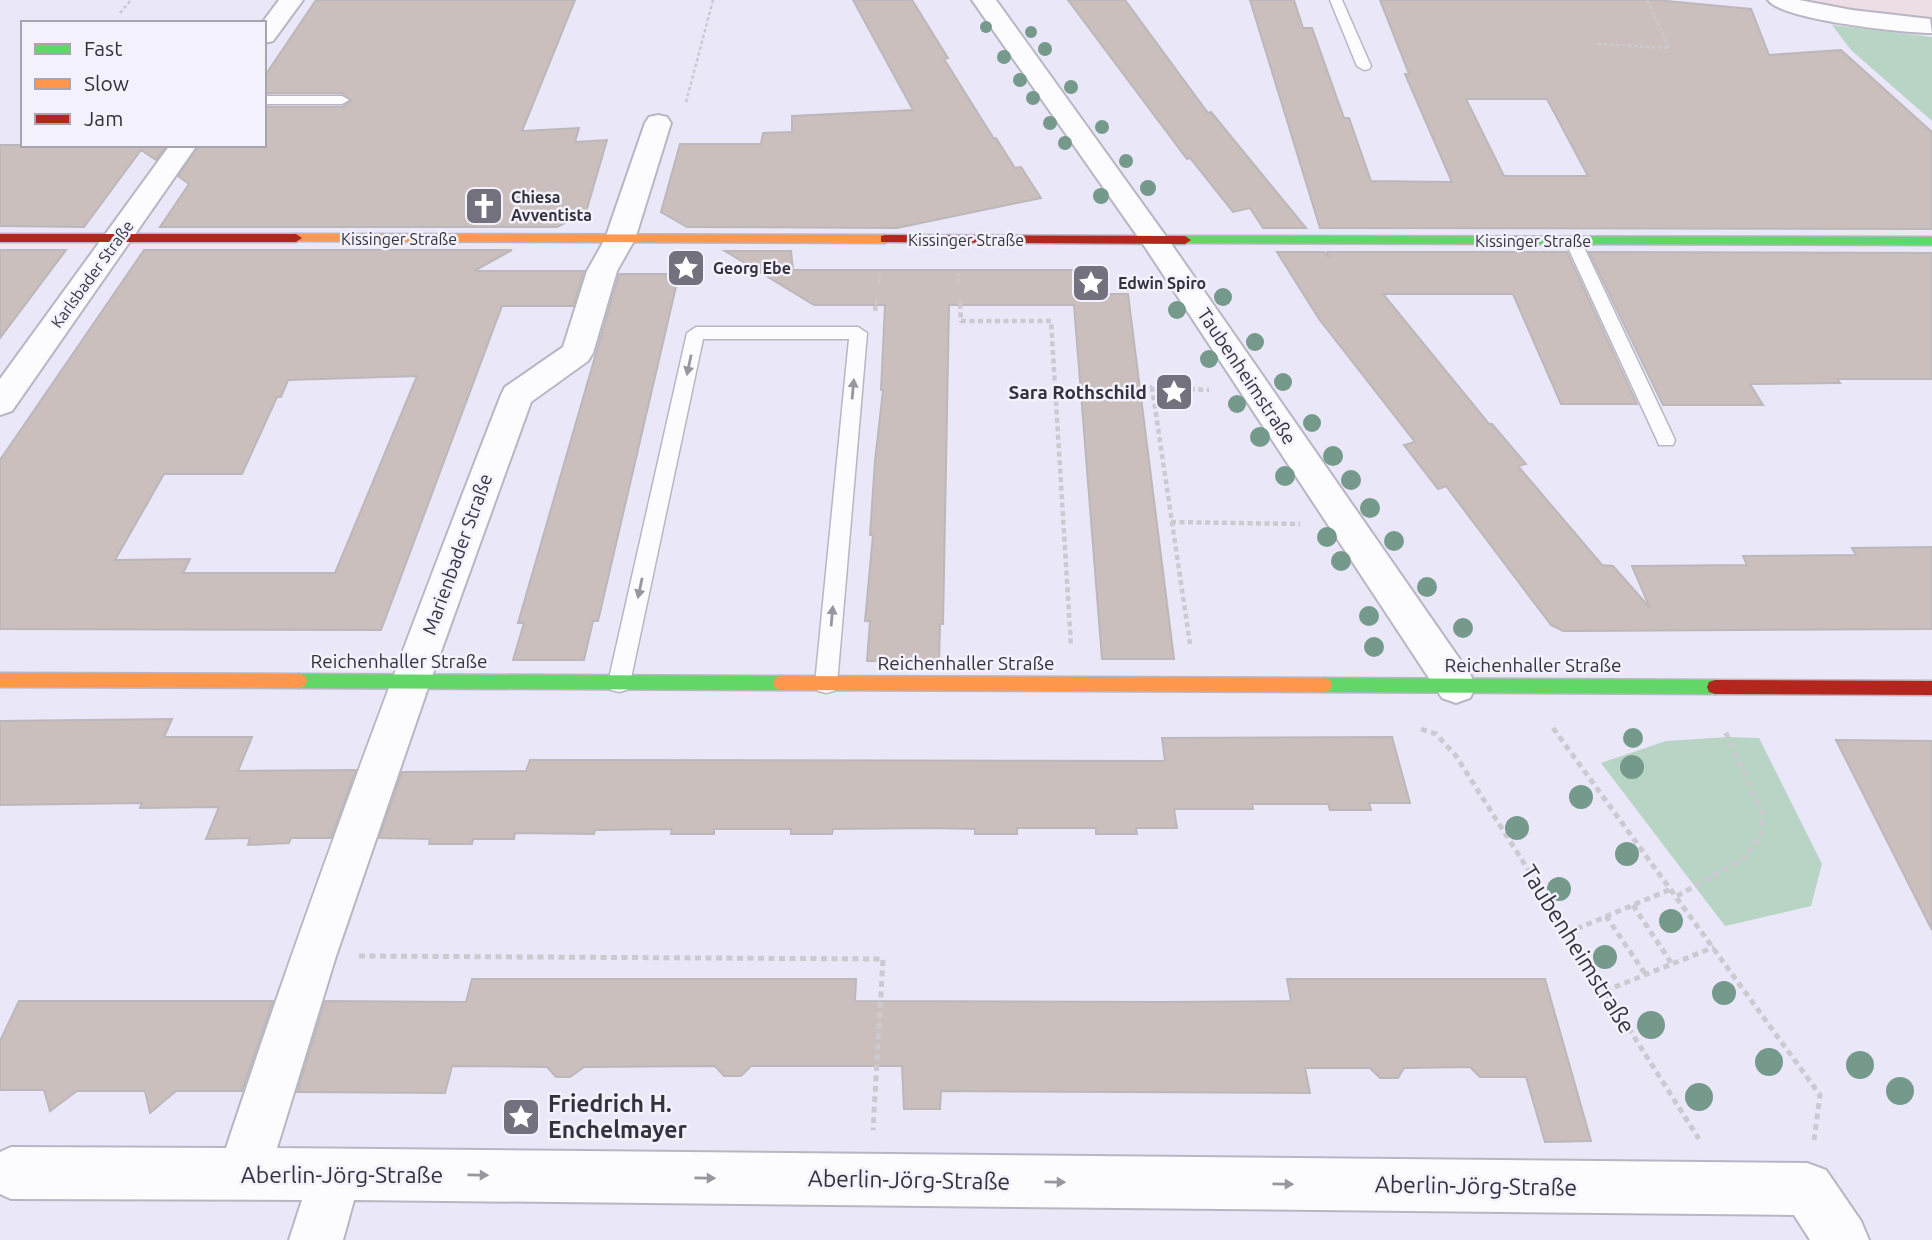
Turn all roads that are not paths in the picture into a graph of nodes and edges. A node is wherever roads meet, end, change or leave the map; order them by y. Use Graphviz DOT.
graph roads {
  1 [pos="291,0"];
  2 [pos="984,0"];
  3 [pos="1336,0"];
  4 [pos="1780,0"];
  5 [pos="1930,26"];
  6 [pos="266,33"];
  7 [pos="1364,66"];
  8 [pos="266,100"];
  9 [pos="342,100"];
  10 [pos="658,123"];
  11 [pos="183,147"];
  12 [pos="0,238"];
  13 [pos="117,238"];
  14 [pos="620,239"];
  15 [pos="1155,241"];
  16 [pos="1573,241"];
  17 [pos="1932,241"];
  18 [pos="0,403"];
  19 [pos="1666,440"];
  20 [pos="0,680"];
  21 [pos="410,682"];
  22 [pos="619,683"];
  23 [pos="826,684"];
  24 [pos="1456,686"];
  25 [pos="1932,688"];
  26 [pos="11,1173"];
  27 [pos="243,1174"];
  28 [pos="336,1174"];
  29 [pos="316,1240"];
  30 [pos="1842,1240"];
  1 -- 6 [label="street"];
  2 -- 15 [label="street, Taubenheimstraße"];
  3 -- 7 [label="lane"];
  4 -- 5 [label="street"];
  8 -- 9 [label="lane"];
  10 -- 14 [label="street, Marienbader Straße"];
  11 -- 13 [label="street, Karlsbader Straße"];
  12 -- 13 [label="street, Kissinger Straße"];
  13 -- 14 [label="street, Kissinger Straße"];
  13 -- 18 [label="street, Karlsbader Straße"];
  14 -- 15 [label="street, Kissinger Straße"];
  14 -- 21 [label="street, Marienbader Straße"];
  15 -- 16 [label="street, Kissinger Straße"];
  15 -- 24 [label="street, Taubenheimstraße"];
  16 -- 17 [label="street, Kissinger Straße"];
  16 -- 19 [label="lane"];
  20 -- 21 [label="street, Reichenhaller Straße"];
  21 -- 22 [label="street, Reichenhaller Straße"];
  21 -- 27 [label="street, Marienbader Straße"];
  22 -- 23 [label="street, Reichenhaller Straße"];
  23 -- 22 [label="lane, one-way"];
  23 -- 24 [label="street, Reichenhaller Straße"];
  24 -- 25 [label="street, Reichenhaller Straße"];
  26 -- 27 [label="street, Aberlin-Jörg-Straße"];
  27 -- 28 [label="street, Aberlin-Jörg-Straße"];
  28 -- 29 [label="street"];
  28 -- 30 [label="street, Aberlin-Jörg-Straße, one-way"];
}
